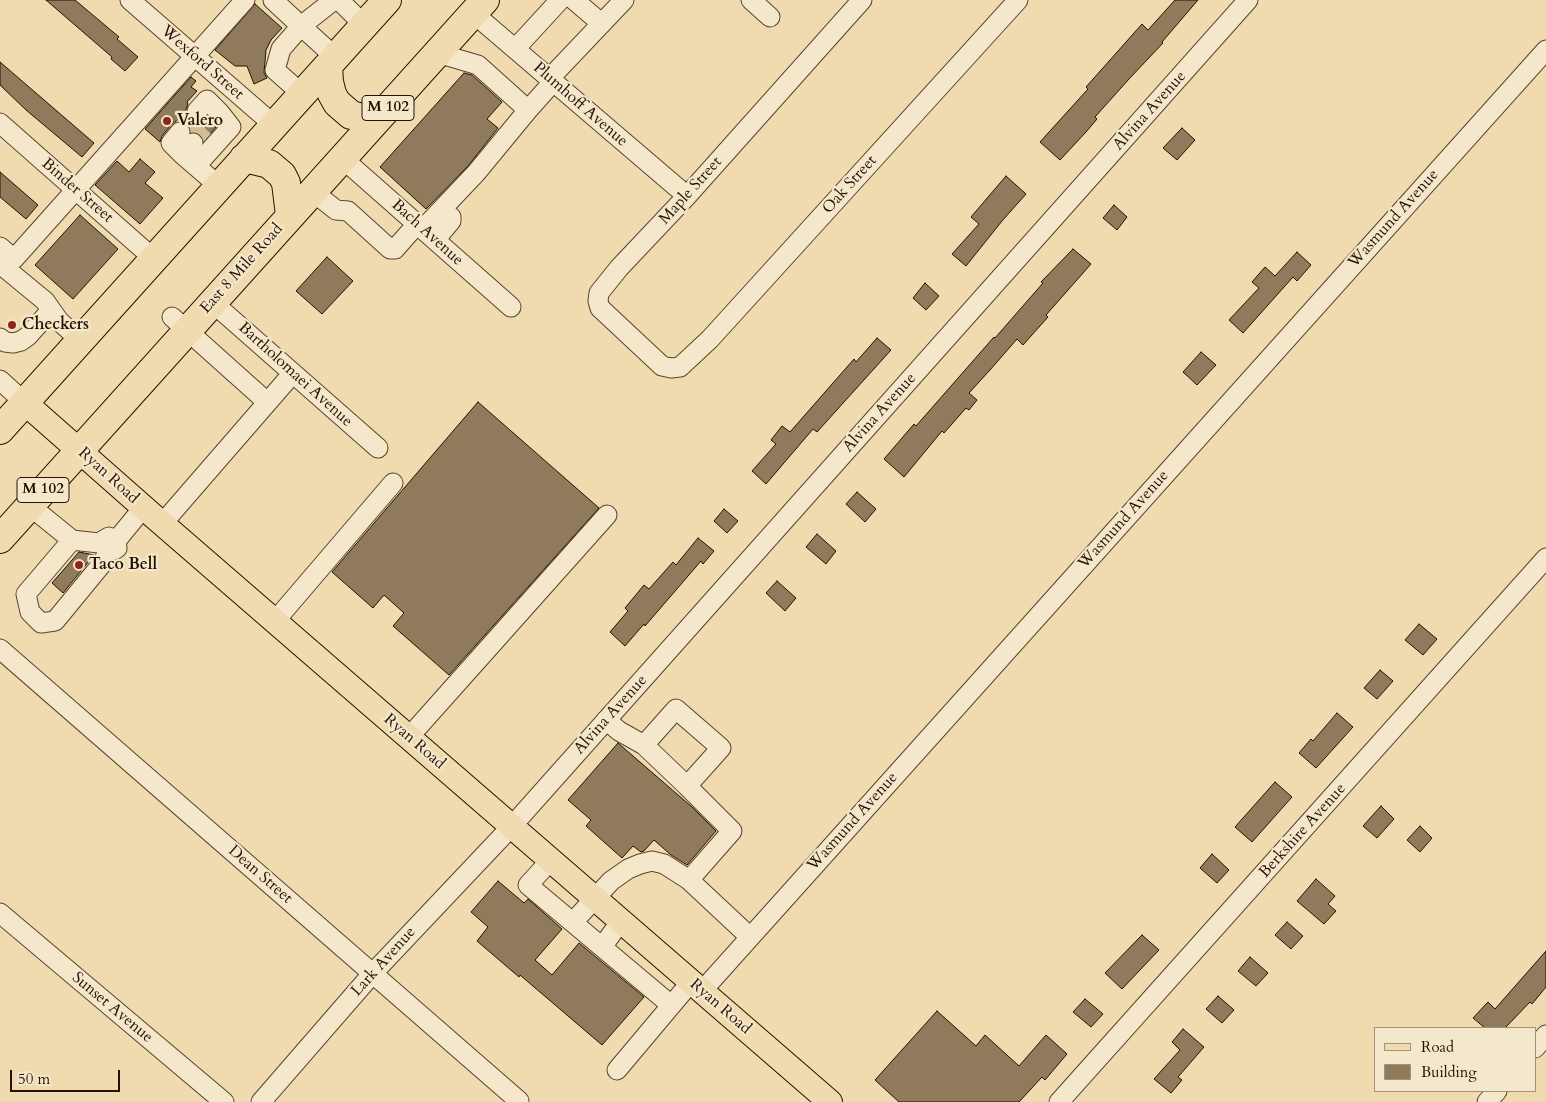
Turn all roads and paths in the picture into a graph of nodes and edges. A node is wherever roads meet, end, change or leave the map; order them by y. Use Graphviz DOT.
graph roads {
  1 [pos="130,0"];
  2 [pos="245,0"];
  3 [pos="273,0"];
  4 [pos="334,0"];
  5 [pos="339,0"];
  6 [pos="386,0"];
  7 [pos="560,0"];
  8 [pos="574,0"];
  9 [pos="624,0"];
  10 [pos="751,0"];
  11 [pos="862,0"];
  12 [pos="1018,0"];
  13 [pos="1248,0"];
  14 [pos="479,7"];
  15 [pos="770,16"];
  16 [pos="601,23"];
  17 [pos="364,25"];
  18 [pos="301,26"];
  19 [pos="515,49"];
  20 [pos="1546,50"];
  21 [pos="437,53"];
  22 [pos="194,56"];
  23 [pos="331,62"];
  24 [pos="551,80"];
  25 [pos="237,94"];
  26 [pos="302,94"];
  27 [pos="528,110"];
  28 [pos="376,121"];
  29 [pos="0,123"];
  30 [pos="274,126"];
  31 [pos="244,158"];
  32 [pos="342,158"];
  33 [pos="219,186"];
  34 [pos="76,190"];
  35 [pos="312,191"];
  36 [pos="687,196"];
  37 [pos="290,215"];
  38 [pos="425,231"];
  39 [pos="0,247"];
  40 [pos="154,258"];
  41 [pos="4,266"];
  42 [pos="212,302"];
  43 [pos="511,307"];
  44 [pos="51,310"];
  45 [pos="180,323"];
  46 [pos="0,338"];
  47 [pos="80,340"];
  48 [pos="680,368"];
  49 [pos="293,373"];
  50 [pos="0,380"];
  51 [pos="24,402"];
  52 [pos="267,402"];
  53 [pos="0,430"];
  54 [pos="378,448"];
  55 [pos="79,450"];
  56 [pos="393,483"];
  57 [pos="30,506"];
  58 [pos="144,508"];
  59 [pos="607,515"];
  60 [pos="162,524"];
  61 [pos="0,539"];
  62 [pos="72,540"];
  63 [pos="107,547"];
  64 [pos="1546,558"];
  65 [pos="275,621"];
  66 [pos="0,649"];
  67 [pos="606,720"];
  68 [pos="409,737"];
  69 [pos="644,744"];
  70 [pos="688,786"];
  71 [pos="512,826"];
  72 [pos="551,860"];
  73 [pos="689,880"];
  74 [pos="594,898"];
  75 [pos="0,913"];
  76 [pos="621,921"];
  77 [pos="573,922"];
  78 [pos="750,937"];
  79 [pos="640,938"];
  80 [pos="602,947"];
  81 [pos="663,957"];
  82 [pos="622,964"];
  83 [pos="373,973"];
  84 [pos="644,981"];
  85 [pos="696,986"];
  86 [pos="671,1005"];
  87 [pos="1546,1036"];
  88 [pos="1536,1047"];
  89 [pos="617,1070"];
  90 [pos="1496,1092"];
  91 [pos="519,1101"];
  92 [pos="224,1102"];
  93 [pos="261,1102"];
  94 [pos="830,1102"];
  95 [pos="1059,1102"];
  96 [pos="1487,1102"];
  1 -- 22 [label="street, Wexford Street"];
  2 -- 22 [label="street"];
  3 -- 18 [label="street"];
  4 -- 18 [label="street"];
  5 -- 17 [label="street"];
  6 -- 17 [label="highway"];
  7 -- 19 [label="street"];
  8 -- 16 [label="street"];
  9 -- 16 [label="street"];
  10 -- 15 [label="street"];
  11 -- 36 [label="street, Maple Street"];
  12 -- 48 [label="street, Oak Street"];
  13 -- 67 [label="street, Alvina Avenue"];
  14 -- 19 [label="street, Plumhoff Avenue"];
  14 -- 21 [label="highway, East 8 Mile Road / M 102"];
  16 -- 24 [label="street"];
  17 -- 23 [label="highway"];
  18 -- 23 [label="street"];
  18 -- 26 [label="street"];
  19 -- 24 [label="street, Plumhoff Avenue"];
  20 -- 78 [label="street, Wasmund Avenue"];
  21 -- 27 [label="street"];
  21 -- 28 [label="highway, East 8 Mile Road / M 102"];
  22 -- 25 [label="street, Wexford Street"];
  22 -- 34 [label="street"];
  23 -- 26 [label="highway"];
  23 -- 28 [label="highway"];
  24 -- 27 [label="street"];
  24 -- 36 [label="street, Plumhoff Avenue"];
  25 -- 30 [label="street, Wexford Street"];
  25 -- 33 [label="street"];
  26 -- 30 [label="highway"];
  27 -- 38 [label="street"];
  28 -- 32 [label="highway, East 8 Mile Road / M 102"];
  29 -- 34 [label="street, Binder Street"];
  30 -- 31 [label="highway"];
  31 -- 33 [label="highway"];
  31 -- 37 [label="highway"];
  32 -- 35 [label="highway, East 8 Mile Road / M 102"];
  32 -- 38 [label="street, Bach Avenue"];
  33 -- 40 [label="highway"];
  34 -- 39 [label="street"];
  34 -- 40 [label="street, Binder Street"];
  35 -- 37 [label="highway, East 8 Mile Road / M 102"];
  35 -- 38 [label="street"];
  36 -- 48 [label="street, Maple Street"];
  37 -- 42 [label="highway, East 8 Mile Road / M 102"];
  38 -- 43 [label="street, Bach Avenue"];
  40 -- 47 [label="highway"];
  41 -- 44 [label="street"];
  42 -- 45 [label="highway, East 8 Mile Road / M 102"];
  42 -- 49 [label="street, Bartholomaei Avenue"];
  44 -- 46 [label="street"];
  44 -- 47 [label="street"];
  45 -- 52 [label="street"];
  45 -- 55 [label="highway, East 8 Mile Road / M 102"];
  47 -- 51 [label="highway"];
  49 -- 52 [label="street"];
  49 -- 54 [label="street, Bartholomaei Avenue"];
  50 -- 51 [label="street, Ryan Road"];
  51 -- 53 [label="highway"];
  51 -- 55 [label="main road, Ryan Road"];
  52 -- 60 [label="street"];
  55 -- 57 [label="highway, East 8 Mile Road / M 102"];
  55 -- 58 [label="main road, Ryan Road"];
  56 -- 65 [label="street"];
  57 -- 61 [label="highway, East 8 Mile Road / M 102"];
  57 -- 62 [label="street"];
  58 -- 60 [label="main road, Ryan Road"];
  58 -- 63 [label="street"];
  59 -- 68 [label="street"];
  60 -- 65 [label="main road, Ryan Road"];
  62 -- 63 [label="street"];
  62 -- 63 [label="street"];
  64 -- 95 [label="street, Berkshire Avenue"];
  65 -- 68 [label="main road, Ryan Road"];
  66 -- 83 [label="street, Dean Street"];
  67 -- 69 [label="street"];
  67 -- 71 [label="street, Alvina Avenue"];
  68 -- 71 [label="main road, Ryan Road"];
  69 -- 70 [label="street"];
  69 -- 70 [label="street"];
  70 -- 73 [label="street"];
  71 -- 72 [label="main road, Ryan Road"];
  71 -- 83 [label="street, Lark Avenue"];
  72 -- 74 [label="main road, Ryan Road"];
  72 -- 77 [label="street"];
  73 -- 74 [label="street"];
  73 -- 78 [label="street"];
  74 -- 76 [label="main road, Ryan Road"];
  74 -- 77 [label="street"];
  75 -- 92 [label="street, Sunset Avenue"];
  76 -- 79 [label="main road, Ryan Road"];
  76 -- 80 [label="street"];
  77 -- 80 [label="street"];
  78 -- 85 [label="street, Wasmund Avenue"];
  79 -- 81 [label="main road, Ryan Road"];
  79 -- 82 [label="street"];
  80 -- 82 [label="street"];
  81 -- 84 [label="street"];
  81 -- 85 [label="main road, Ryan Road"];
  82 -- 84 [label="street"];
  83 -- 91 [label="street, Dean Street"];
  83 -- 93 [label="street, Lark Avenue"];
  84 -- 86 [label="street"];
  85 -- 86 [label="street, Wasmund Avenue"];
  85 -- 94 [label="main road, Ryan Road"];
  86 -- 89 [label="street, Wasmund Avenue"];
  87 -- 88 [label="street"];
  90 -- 96 [label="street"];
}
